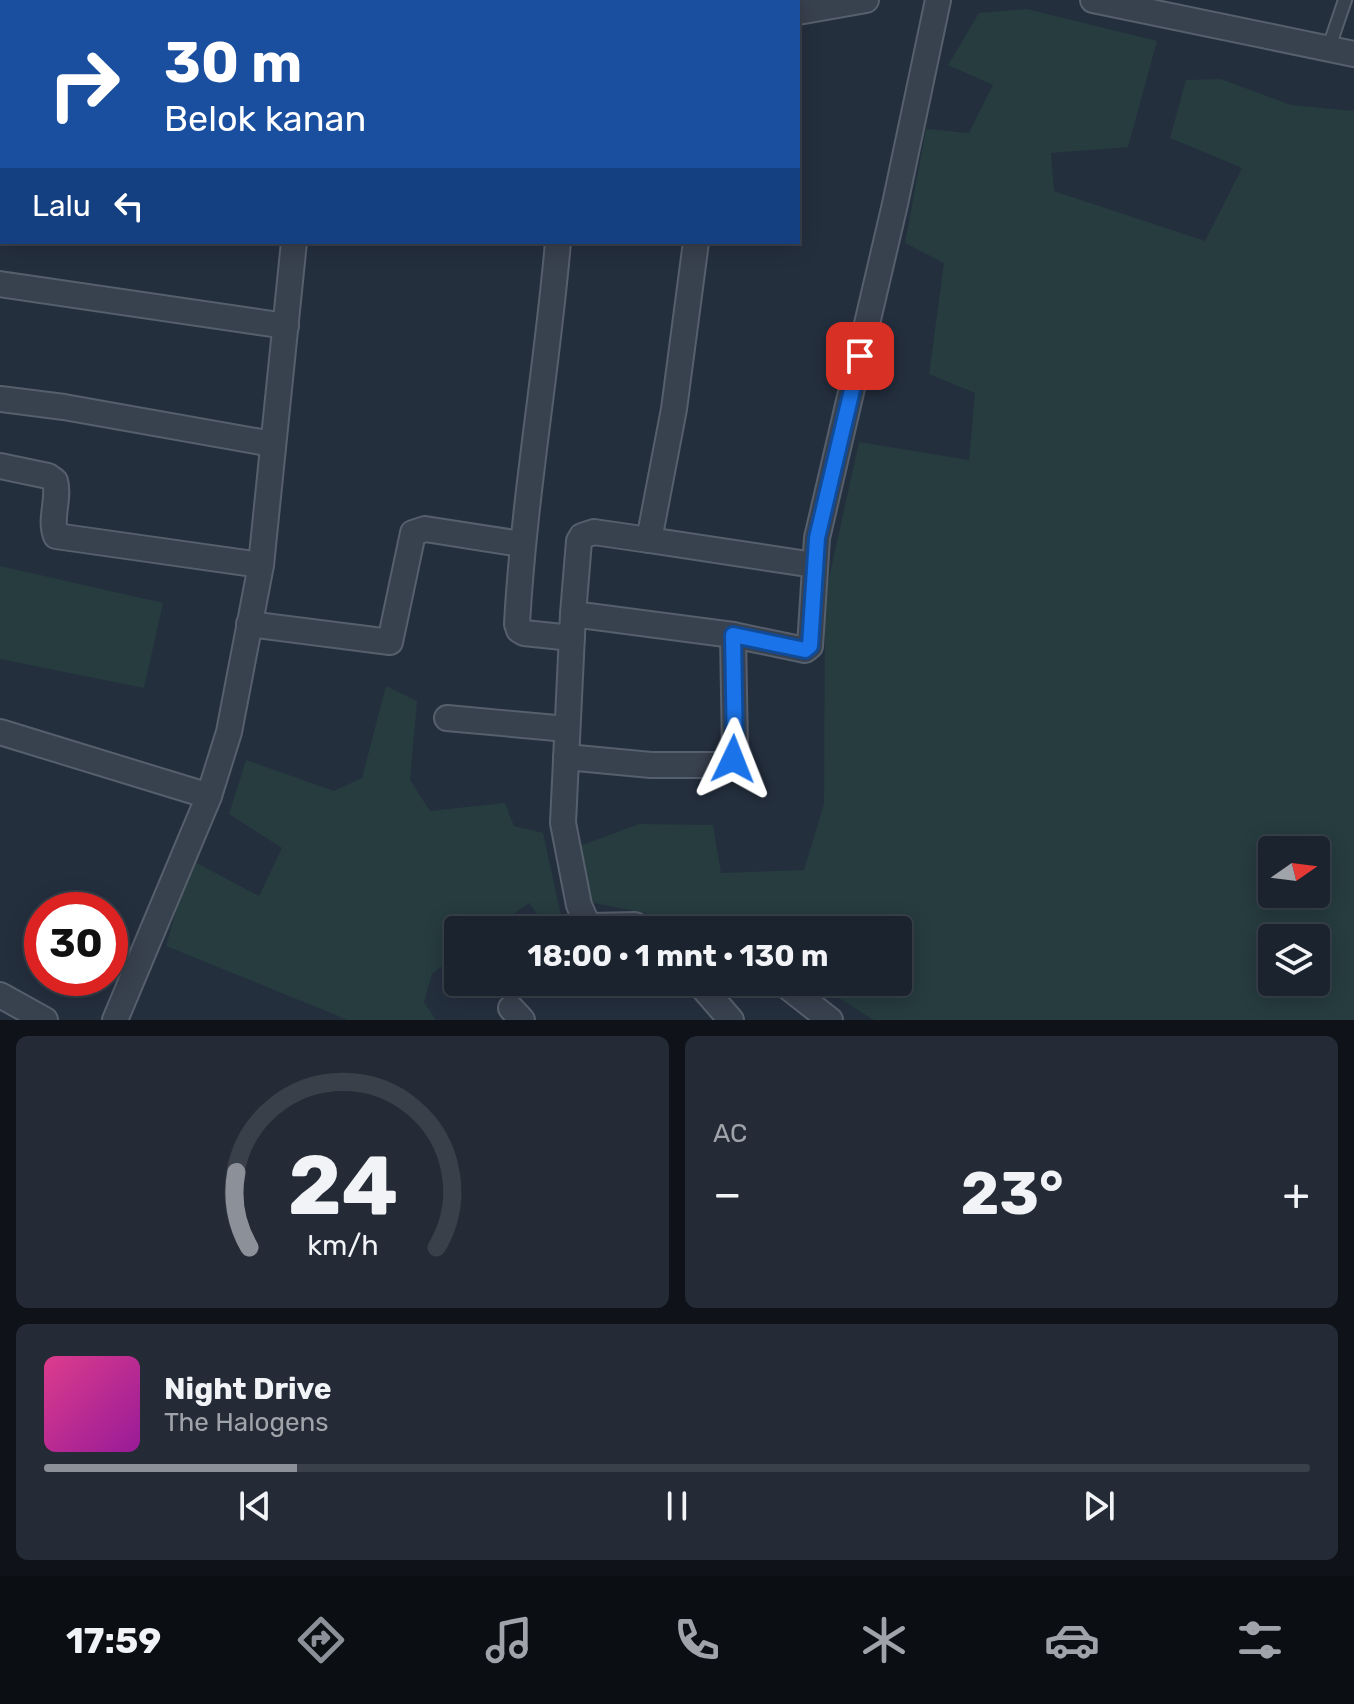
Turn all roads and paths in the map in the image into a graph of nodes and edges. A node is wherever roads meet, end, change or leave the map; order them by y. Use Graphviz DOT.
graph roads {
  1 [pos="866,0"];
  2 [pos="938,0"];
  3 [pos="1093,0"];
  4 [pos="1345,0"];
  5 [pos="800,12"];
  6 [pos="1329,47"];
  7 [pos="1354,54"];
  8 [pos="294,244"];
  9 [pos="558,244"];
  10 [pos="696,244"];
  11 [pos="0,284"];
  12 [pos="286,326"];
  13 [pos="0,399"];
  14 [pos="272,444"];
  15 [pos="0,466"];
  16 [pos="649,540"];
  17 [pos="521,544"];
  18 [pos="261,565"];
  19 [pos="814,565"];
  20 [pos="249,624"];
  21 [pos="572,626"];
  22 [pos="733,635"];
  23 [pos="447,718"];
  24 [pos="567,729"];
  25 [pos="0,732"];
  26 [pos="566,757"];
  27 [pos="209,796"];
  28 [pos="584,916"];
  29 [pos="0,995"];
  30 [pos="710,996"];
  31 [pos="799,996"];
  32 [pos="36,1018"];
  33 [pos="115,1020"];
  34 [pos="731,1020"];
  35 [pos="830,1020"];
  1 -- 5 [label="street"];
  2 -- 19 [label="street"];
  3 -- 6 [label="street"];
  4 -- 6 [label="lane"];
  6 -- 7 [label="street"];
  8 -- 12 [label="street"];
  9 -- 17 [label="street"];
  10 -- 16 [label="street"];
  11 -- 12 [label="street"];
  12 -- 14 [label="street"];
  13 -- 14 [label="street"];
  14 -- 18 [label="street"];
  15 -- 18 [label="street"];
  16 -- 19 [label="street"];
  16 -- 21 [label="street"];
  17 -- 20 [label="street"];
  17 -- 21 [label="street"];
  18 -- 20 [label="street"];
  19 -- 22 [label="street"];
  20 -- 27 [label="street"];
  21 -- 22 [label="street"];
  21 -- 24 [label="street"];
  22 -- 26 [label="street"];
  23 -- 24 [label="street"];
  24 -- 26 [label="street"];
  25 -- 27 [label="street"];
  26 -- 28 [label="street"];
  27 -- 33 [label="street"];
  29 -- 32 [label="street"];
  30 -- 34 [label="street"];
  31 -- 35 [label="street"];
}
